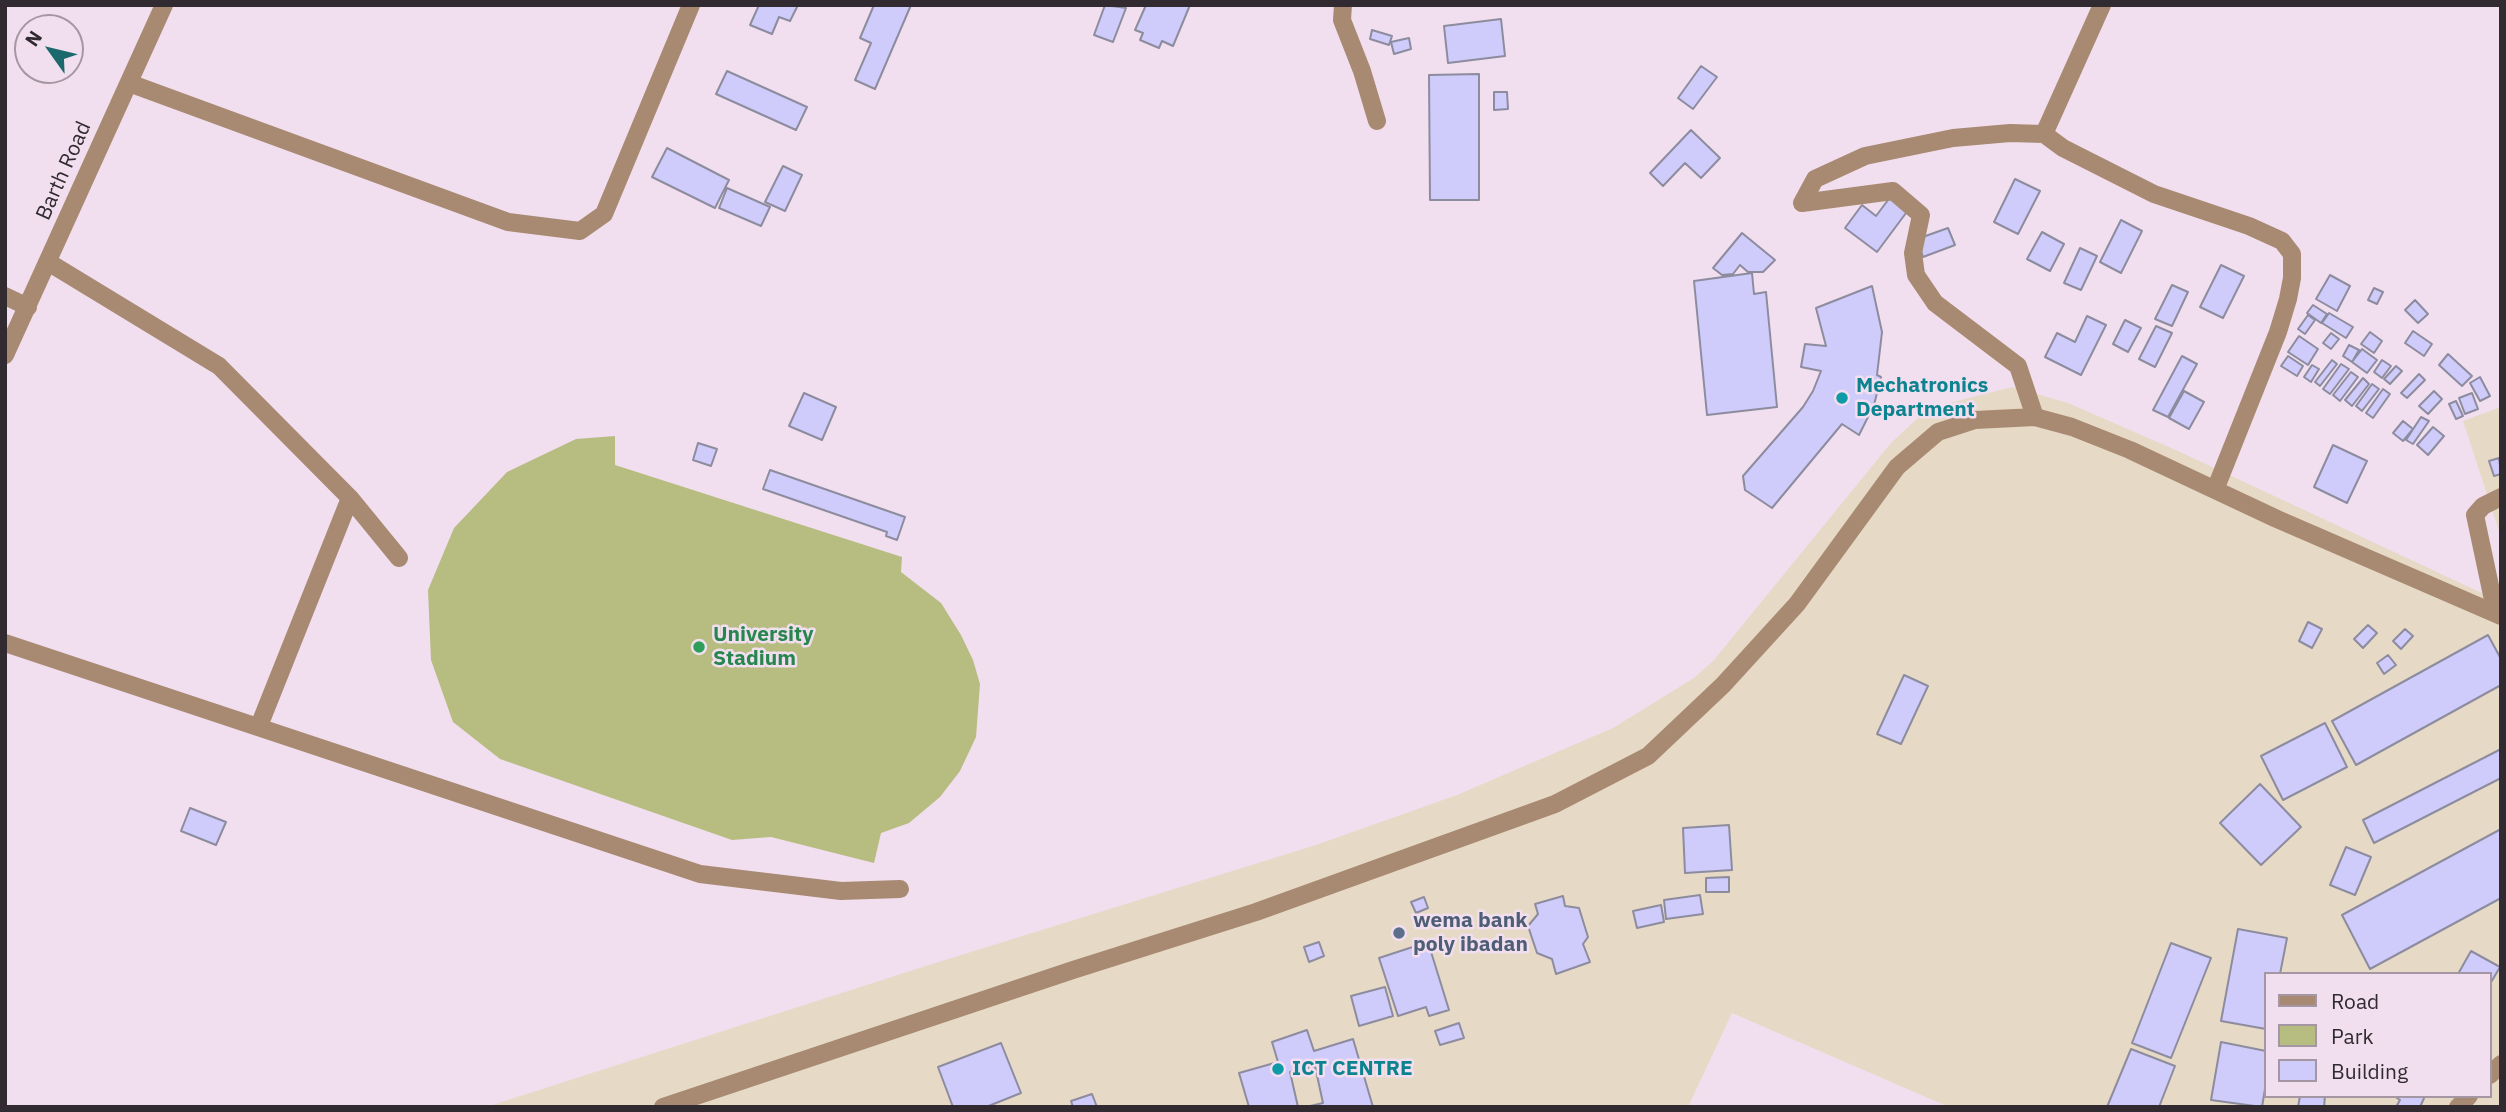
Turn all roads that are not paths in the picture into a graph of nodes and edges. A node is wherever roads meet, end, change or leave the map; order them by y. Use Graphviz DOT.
graph roads {
  1 [pos="164,5"];
  2 [pos="691,5"];
  3 [pos="1343,5"];
  4 [pos="2102,5"];
  5 [pos="129,83"];
  6 [pos="1377,121"];
  7 [pos="2044,134"];
  8 [pos="48,262"];
  9 [pos="5,296"];
  10 [pos="28,307"];
  11 [pos="5,355"];
  12 [pos="2035,417"];
  13 [pos="2215,490"];
  14 [pos="2501,497"];
  15 [pos="350,498"];
  16 [pos="399,558"];
  17 [pos="2499,615"];
  18 [pos="5,643"];
  19 [pos="259,726"];
  20 [pos="900,889"];
  21 [pos="663,1107"];
  1 -- 5 [label="street, Barth Road"];
  2 -- 5 [label="street"];
  3 -- 6 [label="street"];
  4 -- 7 [label="street"];
  5 -- 8 [label="street, Barth Road"];
  7 -- 12 [label="street"];
  7 -- 13 [label="street"];
  8 -- 10 [label="street, Barth Road"];
  8 -- 15 [label="street"];
  9 -- 10 [label="street"];
  10 -- 11 [label="street, Barth Road"];
  12 -- 13 [label="street"];
  12 -- 21 [label="street"];
  13 -- 17 [label="street"];
  14 -- 17 [label="street"];
  15 -- 16 [label="street"];
  15 -- 19 [label="street"];
  18 -- 19 [label="street"];
  19 -- 20 [label="street"];
}
